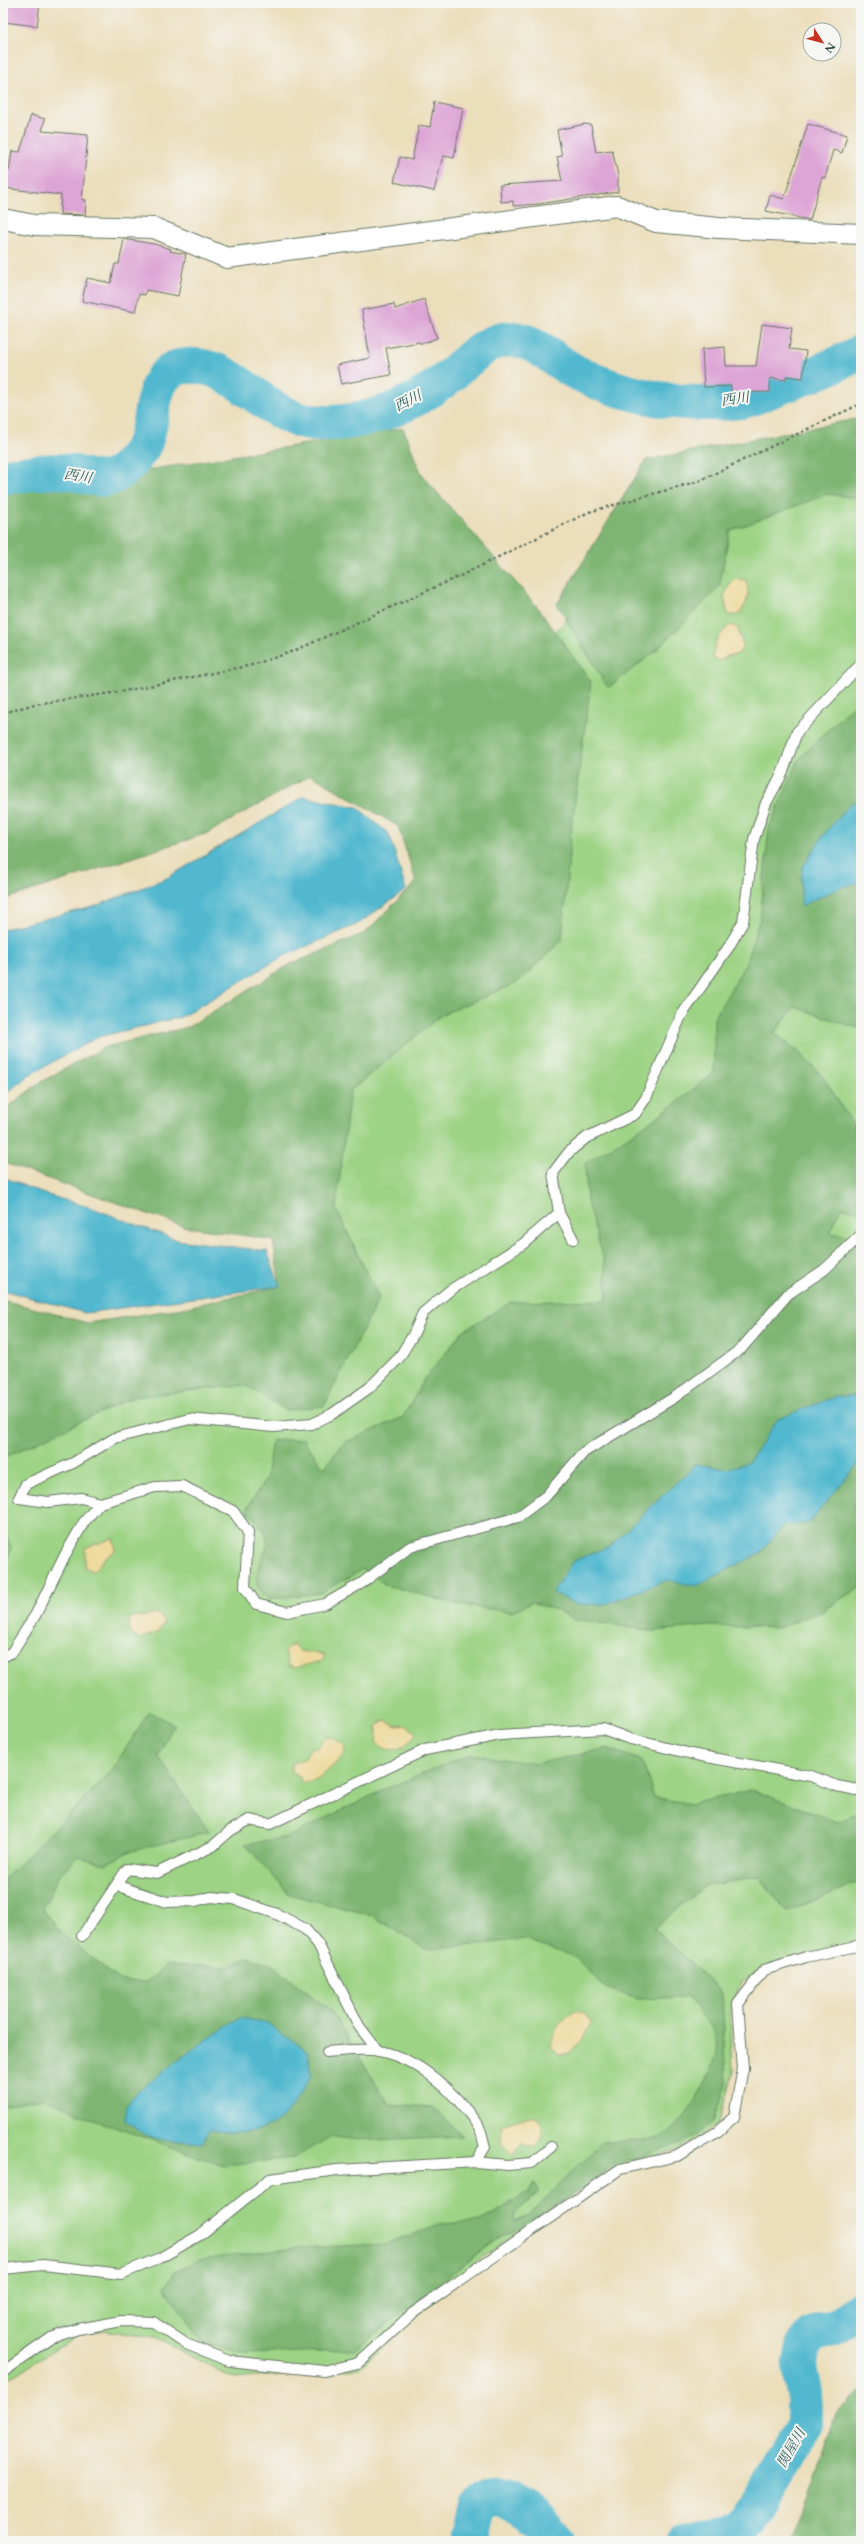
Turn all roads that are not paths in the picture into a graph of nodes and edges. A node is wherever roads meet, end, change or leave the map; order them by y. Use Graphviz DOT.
graph roads {
  1 [pos="3,219"];
  2 [pos="861,234"];
  3 [pos="861,664"];
  4 [pos="559,1213"];
  5 [pos="861,1235"];
  6 [pos="573,1239"];
  7 [pos="100,1503"];
  8 [pos="3,1657"];
  9 [pos="861,1787"];
  10 [pos="118,1886"];
  11 [pos="82,1936"];
  12 [pos="861,1945"];
  13 [pos="378,2051"];
  14 [pos="327,2052"];
  15 [pos="551,2147"];
  16 [pos="476,2162"];
  17 [pos="3,2269"];
  18 [pos="3,2372"];
  1 -- 2 [label="street"];
  3 -- 4 [label="lane"];
  4 -- 6 [label="lane"];
  4 -- 7 [label="lane"];
  5 -- 7 [label="lane"];
  7 -- 8 [label="lane"];
  9 -- 10 [label="lane"];
  10 -- 11 [label="lane"];
  10 -- 13 [label="lane"];
  12 -- 18 [label="lane"];
  13 -- 14 [label="lane"];
  13 -- 16 [label="lane"];
  15 -- 16 [label="lane"];
  16 -- 17 [label="lane"];
}
